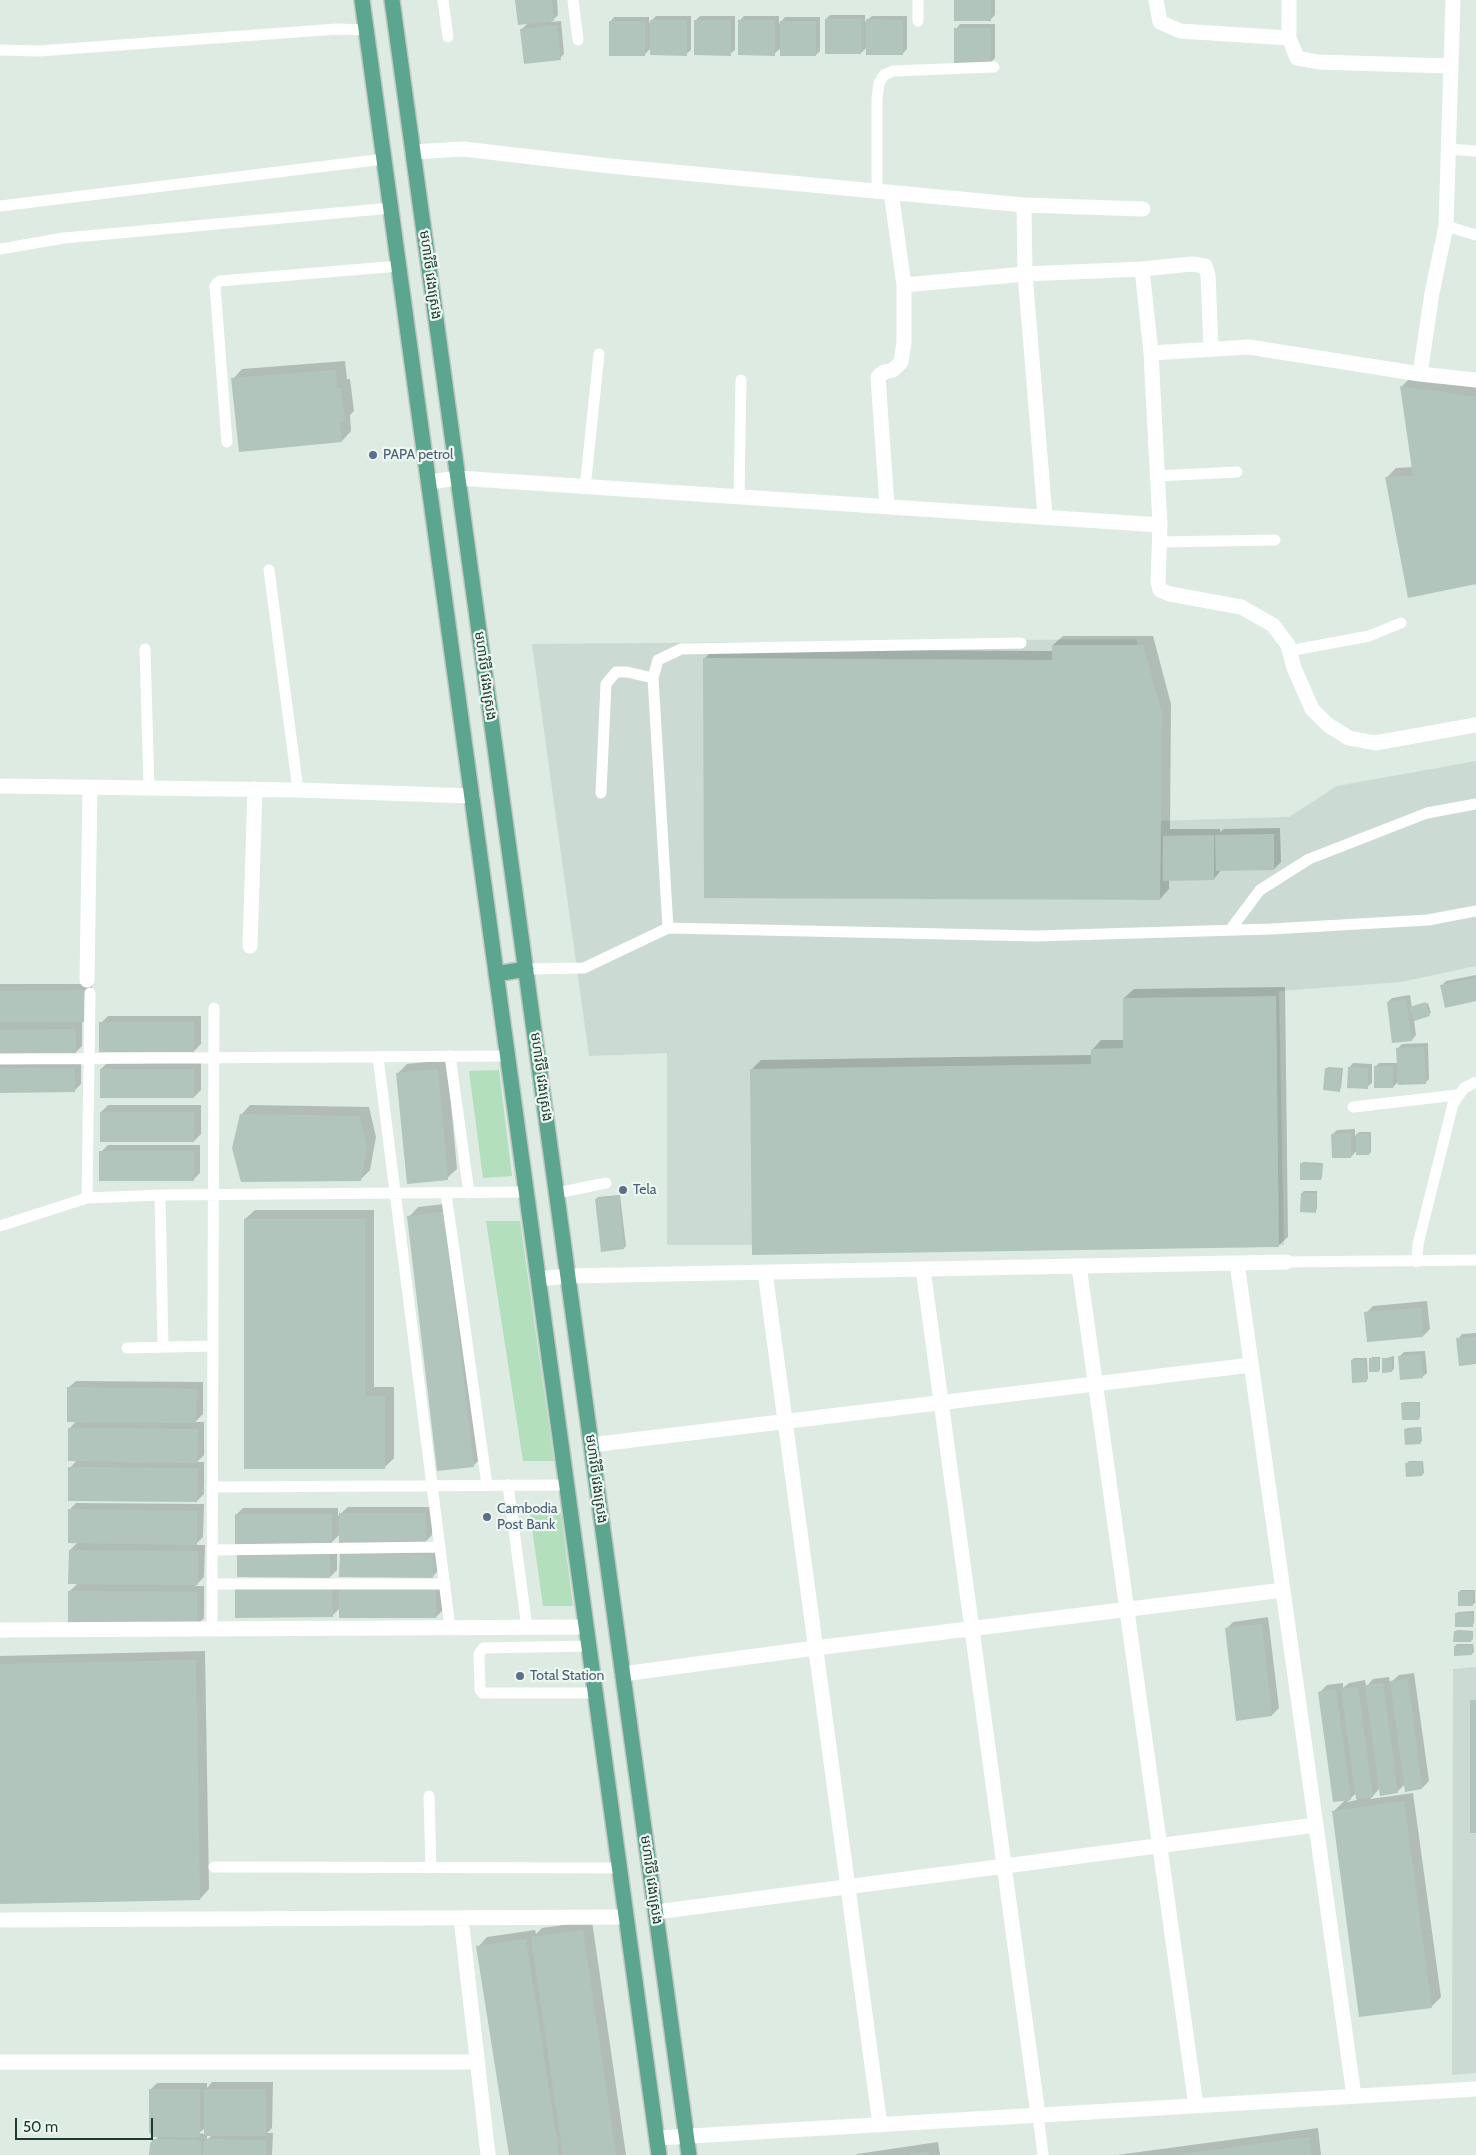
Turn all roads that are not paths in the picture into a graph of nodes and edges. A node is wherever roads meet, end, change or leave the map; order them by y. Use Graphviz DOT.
graph roads {
  1 [pos="362,0"];
  2 [pos="392,0"];
  3 [pos="443,0"];
  4 [pos="573,0"];
  5 [pos="918,0"];
  6 [pos="1156,0"];
  7 [pos="1289,0"];
  8 [pos="1453,0"];
  9 [pos="918,21"];
  10 [pos="366,30"];
  11 [pos="448,36"];
  12 [pos="1289,38"];
  13 [pos="578,40"];
  14 [pos="0,50"];
  15 [pos="1450,66"];
  16 [pos="994,67"];
  17 [pos="1448,149"];
  18 [pos="1476,151"];
  19 [pos="413,152"];
  20 [pos="384,159"];
  21 [pos="884,191"];
  22 [pos="1024,204"];
  23 [pos="0,206"];
  24 [pos="391,208"];
  25 [pos="1142,209"];
  26 [pos="1446,226"];
  27 [pos="1476,235"];
  28 [pos="0,249"];
  29 [pos="399,266"];
  30 [pos="1142,269"];
  31 [pos="1025,274"];
  32 [pos="904,285"];
  33 [pos="1210,348"];
  34 [pos="1151,353"];
  35 [pos="599,354"];
  36 [pos="1420,374"];
  37 [pos="741,380"];
  38 [pos="1476,380"];
  39 [pos="227,442"];
  40 [pos="1237,472"];
  41 [pos="1157,476"];
  42 [pos="458,478"];
  43 [pos="429,482"];
  44 [pos="586,488"];
  45 [pos="739,497"];
  46 [pos="887,506"];
  47 [pos="1045,516"];
  48 [pos="1160,526"];
  49 [pos="1275,540"];
  50 [pos="1160,542"];
  51 [pos="268,570"];
  52 [pos="1401,623"];
  53 [pos="1020,643"];
  54 [pos="145,649"];
  55 [pos="1290,651"];
  56 [pos="653,678"];
  57 [pos="1476,725"];
  58 [pos="0,786"];
  59 [pos="90,787"];
  60 [pos="149,788"];
  61 [pos="254,789"];
  62 [pos="298,790"];
  63 [pos="601,793"];
  64 [pos="472,796"];
  65 [pos="1476,804"];
  66 [pos="1476,911"];
  67 [pos="668,928"];
  68 [pos="1230,930"];
  69 [pos="250,946"];
  70 [pos="526,970"];
  71 [pos="496,974"];
  72 [pos="89,987"];
  73 [pos="214,1008"];
  74 [pos="450,1056"];
  75 [pos="508,1056"];
  76 [pos="378,1057"];
  77 [pos="214,1058"];
  78 [pos="0,1059"];
  79 [pos="89,1059"];
  80 [pos="1476,1082"];
  81 [pos="1457,1096"];
  82 [pos="1353,1107"];
  83 [pos="606,1183"];
  84 [pos="446,1192"];
  85 [pos="469,1192"];
  86 [pos="526,1192"];
  87 [pos="557,1192"];
  88 [pos="396,1193"];
  89 [pos="213,1194"];
  90 [pos="160,1195"];
  91 [pos="87,1198"];
  92 [pos="0,1226"];
  93 [pos="1476,1260"];
  94 [pos="1286,1262"];
  95 [pos="1417,1262"];
  96 [pos="1237,1263"];
  97 [pos="1079,1266"];
  98 [pos="923,1269"];
  99 [pos="765,1272"];
  100 [pos="568,1276"];
  101 [pos="538,1279"];
  102 [pos="213,1346"];
  103 [pos="163,1347"];
  104 [pos="127,1348"];
  105 [pos="1251,1365"];
  106 [pos="1096,1384"];
  107 [pos="941,1403"];
  108 [pos="785,1422"];
  109 [pos="591,1446"];
  110 [pos="487,1485"];
  111 [pos="508,1485"];
  112 [pos="566,1485"];
  113 [pos="433,1486"];
  114 [pos="212,1487"];
  115 [pos="440,1547"];
  116 [pos="212,1550"];
  117 [pos="212,1584"];
  118 [pos="445,1584"];
  119 [pos="1283,1590"];
  120 [pos="1127,1609"];
  121 [pos="449,1620"];
  122 [pos="212,1625"];
  123 [pos="586,1627"];
  124 [pos="527,1628"];
  125 [pos="972,1628"];
  126 [pos="0,1630"];
  127 [pos="589,1646"];
  128 [pos="815,1648"];
  129 [pos="623,1674"];
  130 [pos="595,1693"];
  131 [pos="429,1796"];
  132 [pos="1316,1825"];
  133 [pos="1160,1846"];
  134 [pos="1004,1866"];
  135 [pos="214,1867"];
  136 [pos="431,1868"];
  137 [pos="619,1868"];
  138 [pos="848,1887"];
  139 [pos="656,1912"];
  140 [pos="626,1917"];
  141 [pos="461,1918"];
  142 [pos="0,1920"];
  143 [pos="0,2062"];
  144 [pos="477,2062"];
  145 [pos="1476,2089"];
  146 [pos="1354,2096"];
  147 [pos="1196,2106"];
  148 [pos="1038,2115"];
  149 [pos="880,2125"];
  150 [pos="686,2136"];
  151 [pos="657,2138"];
  152 [pos="488,2155"];
  153 [pos="659,2155"];
  154 [pos="689,2155"];
  155 [pos="1043,2155"];
  1 -- 10 [label="main road"];
  2 -- 19 [label="main road, មហាវិថី វេងស្រេង"];
  3 -- 11 [label="lane"];
  4 -- 13 [label="lane"];
  5 -- 9 [label="lane"];
  6 -- 12 [label="street"];
  7 -- 12 [label="street"];
  8 -- 15 [label="street"];
  10 -- 14 [label="lane"];
  10 -- 20 [label="main road"];
  12 -- 15 [label="street"];
  15 -- 17 [label="street"];
  16 -- 21 [label="lane"];
  17 -- 18 [label="lane"];
  17 -- 26 [label="street"];
  19 -- 21 [label="street"];
  19 -- 42 [label="main road, មហាវិថី វេងស្រេង"];
  20 -- 23 [label="lane"];
  20 -- 24 [label="main road"];
  21 -- 22 [label="street"];
  21 -- 32 [label="street"];
  22 -- 25 [label="street"];
  22 -- 31 [label="street"];
  24 -- 28 [label="lane"];
  24 -- 29 [label="main road"];
  26 -- 27 [label="lane"];
  26 -- 36 [label="street"];
  29 -- 39 [label="lane"];
  29 -- 43 [label="main road"];
  30 -- 31 [label="street"];
  30 -- 33 [label="street"];
  30 -- 34 [label="street"];
  31 -- 32 [label="street"];
  31 -- 47 [label="street"];
  32 -- 46 [label="street"];
  33 -- 34 [label="street"];
  33 -- 36 [label="street"];
  34 -- 41 [label="street"];
  35 -- 44 [label="lane"];
  36 -- 38 [label="street"];
  37 -- 45 [label="lane"];
  40 -- 41 [label="lane"];
  41 -- 48 [label="street"];
  42 -- 43 [label="street"];
  42 -- 44 [label="street"];
  42 -- 70 [label="main road, មហាវិថី វេងស្រេង"];
  43 -- 64 [label="main road"];
  44 -- 45 [label="street"];
  45 -- 46 [label="street"];
  46 -- 47 [label="street"];
  47 -- 48 [label="street"];
  48 -- 50 [label="street"];
  49 -- 50 [label="lane"];
  50 -- 55 [label="street"];
  51 -- 62 [label="lane"];
  52 -- 55 [label="lane"];
  53 -- 56 [label="lane"];
  54 -- 60 [label="lane"];
  55 -- 57 [label="street"];
  56 -- 63 [label="lane"];
  56 -- 67 [label="lane"];
  58 -- 59 [label="street"];
  59 -- 60 [label="street"];
  59 -- 72 [label="street"];
  60 -- 61 [label="street"];
  61 -- 62 [label="street"];
  61 -- 69 [label="street"];
  62 -- 64 [label="street"];
  64 -- 71 [label="main road"];
  65 -- 68 [label="lane"];
  66 -- 68 [label="lane"];
  67 -- 68 [label="lane"];
  67 -- 70 [label="lane"];
  70 -- 71 [label="main road"];
  70 -- 87 [label="main road, មហាវិថី វេងស្រេង"];
  71 -- 75 [label="main road"];
  72 -- 79 [label="lane"];
  73 -- 77 [label="lane"];
  74 -- 75 [label="lane"];
  74 -- 76 [label="lane"];
  74 -- 85 [label="lane"];
  75 -- 86 [label="main road"];
  76 -- 77 [label="lane"];
  76 -- 88 [label="lane"];
  77 -- 79 [label="lane"];
  77 -- 89 [label="lane"];
  78 -- 79 [label="lane"];
  79 -- 91 [label="lane"];
  80 -- 81 [label="lane"];
  81 -- 82 [label="lane"];
  81 -- 95 [label="lane"];
  83 -- 87 [label="lane"];
  84 -- 85 [label="lane"];
  84 -- 88 [label="lane"];
  84 -- 110 [label="lane"];
  85 -- 86 [label="lane"];
  86 -- 101 [label="main road"];
  87 -- 100 [label="main road, មហាវិថី វេងស្រេង"];
  88 -- 89 [label="lane"];
  88 -- 113 [label="lane"];
  89 -- 90 [label="lane"];
  89 -- 102 [label="lane"];
  90 -- 91 [label="lane"];
  90 -- 103 [label="lane"];
  91 -- 92 [label="lane"];
  93 -- 95 [label="lane"];
  94 -- 95 [label="lane"];
  94 -- 96 [label="street"];
  96 -- 97 [label="street"];
  96 -- 105 [label="street"];
  97 -- 98 [label="street"];
  97 -- 106 [label="street"];
  98 -- 99 [label="street"];
  98 -- 107 [label="street"];
  99 -- 100 [label="street"];
  99 -- 108 [label="street"];
  100 -- 101 [label="street"];
  100 -- 109 [label="main road, មហាវិថី វេងស្រេង"];
  101 -- 112 [label="main road"];
  102 -- 103 [label="lane"];
  102 -- 114 [label="lane"];
  103 -- 104 [label="lane"];
  105 -- 106 [label="street"];
  105 -- 119 [label="street"];
  106 -- 107 [label="street"];
  106 -- 120 [label="street"];
  107 -- 108 [label="street"];
  107 -- 125 [label="street"];
  108 -- 109 [label="street"];
  108 -- 128 [label="street"];
  109 -- 129 [label="main road, មហាវិថី វេងស្រេង"];
  110 -- 111 [label="lane"];
  110 -- 113 [label="lane"];
  111 -- 112 [label="lane"];
  111 -- 124 [label="lane"];
  112 -- 123 [label="main road"];
  113 -- 114 [label="lane"];
  113 -- 115 [label="lane"];
  114 -- 116 [label="lane"];
  115 -- 116 [label="lane"];
  115 -- 118 [label="lane"];
  116 -- 117 [label="lane"];
  117 -- 118 [label="lane"];
  117 -- 122 [label="lane"];
  118 -- 121 [label="lane"];
  119 -- 120 [label="street"];
  119 -- 132 [label="street"];
  120 -- 125 [label="street"];
  120 -- 133 [label="street"];
  123 -- 124 [label="street"];
  123 -- 127 [label="main road"];
  124 -- 126 [label="street"];
  125 -- 128 [label="street"];
  125 -- 134 [label="street"];
  127 -- 130 [label="main road"];
  127 -- 130 [label="lane"];
  128 -- 129 [label="street"];
  128 -- 138 [label="street"];
  129 -- 139 [label="main road, មហាវិថី វេងស្រេង"];
  130 -- 137 [label="main road"];
  131 -- 136 [label="lane"];
  132 -- 133 [label="street"];
  132 -- 146 [label="street"];
  133 -- 134 [label="street"];
  133 -- 147 [label="street"];
  134 -- 138 [label="street"];
  134 -- 148 [label="street"];
  135 -- 136 [label="lane"];
  136 -- 137 [label="lane"];
  137 -- 140 [label="main road"];
  138 -- 139 [label="street"];
  138 -- 149 [label="street"];
  139 -- 150 [label="main road, មហាវិថី វេងស្រេង"];
  140 -- 141 [label="street"];
  140 -- 151 [label="main road"];
  141 -- 142 [label="street"];
  141 -- 144 [label="street"];
  143 -- 144 [label="street"];
  144 -- 152 [label="street"];
  145 -- 146 [label="street"];
  146 -- 147 [label="street"];
  147 -- 148 [label="street"];
  148 -- 149 [label="street"];
  148 -- 155 [label="lane"];
  149 -- 150 [label="street"];
  150 -- 151 [label="street"];
  150 -- 154 [label="main road, មហាវិថី វេងស្រេង"];
  151 -- 153 [label="main road"];
}
